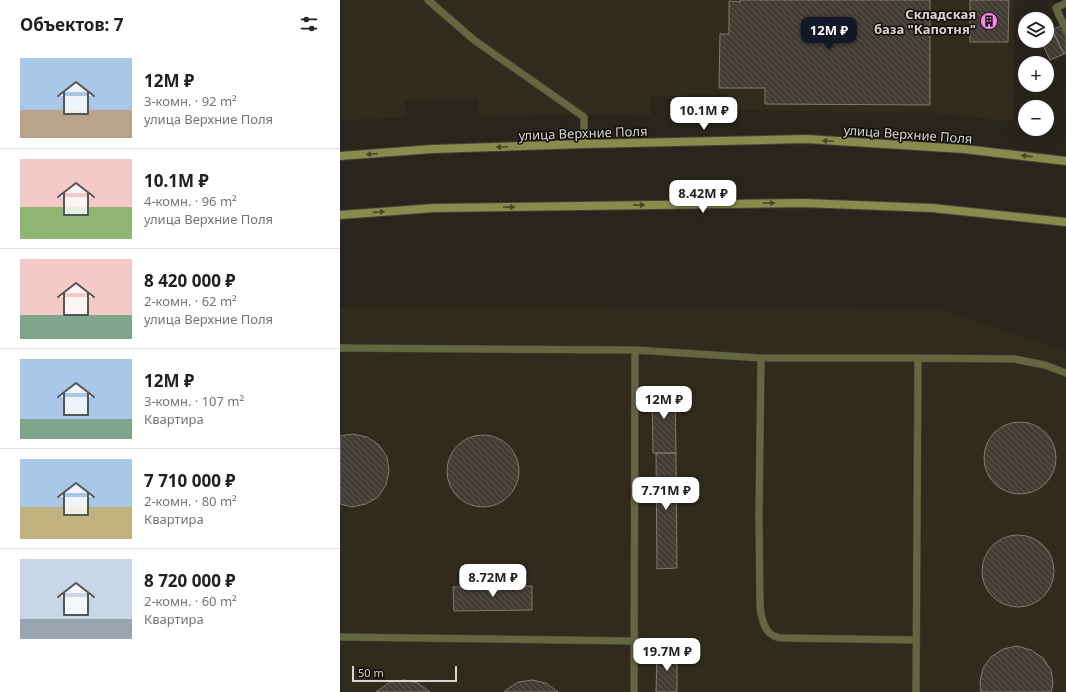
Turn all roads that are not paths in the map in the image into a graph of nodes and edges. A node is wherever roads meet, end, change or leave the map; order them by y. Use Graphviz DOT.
graph roads {
  1 [pos="428,0"];
  2 [pos="1066,3"];
  3 [pos="1066,30"];
  4 [pos="584,144"];
  5 [pos="340,156"];
  6 [pos="1066,161"];
  7 [pos="340,215"];
  8 [pos="1066,222"];
  9 [pos="340,348"];
  10 [pos="635,350"];
  11 [pos="761,358"];
  12 [pos="918,358"];
  13 [pos="1066,373"];
  14 [pos="340,637"];
  15 [pos="634,640"];
  16 [pos="916,640"];
  17 [pos="634,692"];
  18 [pos="916,692"];
  1 -- 4 [label="lane"];
  2 -- 3 [label="lane"];
  4 -- 5 [label="main road, улица Верхние Поля, one-way"];
  6 -- 4 [label="main road, улица Верхние Поля, one-way"];
  7 -- 8 [label="main road, one-way"];
  9 -- 10 [label="lane"];
  10 -- 11 [label="lane"];
  10 -- 15 [label="lane"];
  11 -- 12 [label="lane"];
  11 -- 16 [label="lane"];
  12 -- 13 [label="lane"];
  12 -- 16 [label="lane"];
  14 -- 15 [label="lane"];
  15 -- 17 [label="lane"];
  16 -- 18 [label="lane"];
}
